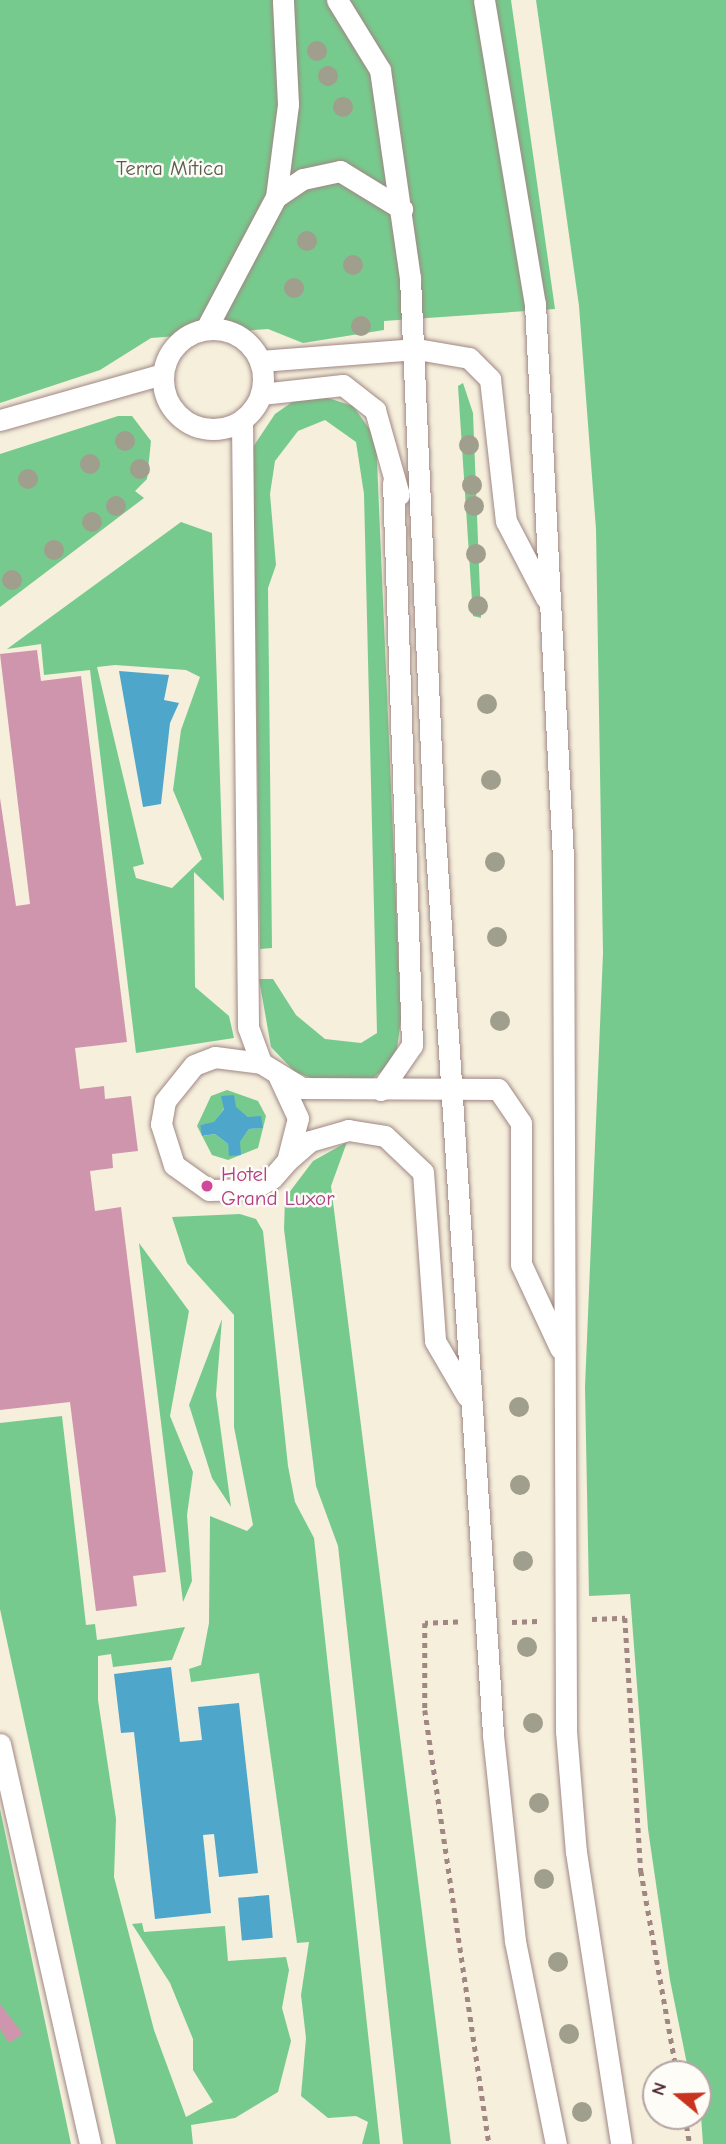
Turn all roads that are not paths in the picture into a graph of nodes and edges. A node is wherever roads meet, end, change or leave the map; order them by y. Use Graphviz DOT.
graph roads {
  1 [pos="283,0"];
  2 [pos="337,0"];
  3 [pos="484,0"];
  4 [pos="275,197"];
  5 [pos="402,209"];
  6 [pos="206,330"];
  7 [pos="417,349"];
  8 [pos="260,361"];
  9 [pos="163,374"];
  10 [pos="261,394"];
  11 [pos="0,420"];
  12 [pos="242,421"];
  13 [pos="393,482"];
  14 [pos="423,547"];
  15 [pos="550,606"];
  16 [pos="434,819"];
  17 [pos="406,881"];
  18 [pos="261,1063"];
  19 [pos="279,1077"];
  20 [pos="453,1085"];
  21 [pos="381,1090"];
  22 [pos="287,1161"];
  23 [pos="563,1354"];
  24 [pos="470,1402"];
  25 [pos="0,1744"];
  26 [pos="90,2144"];
  27 [pos="556,2144"];
  28 [pos="621,2144"];
  1 -- 4 [label="lane"];
  2 -- 5 [label="lane"];
  3 -- 15 [label="lane"];
  4 -- 5 [label="lane"];
  4 -- 6 [label="lane"];
  5 -- 7 [label="lane"];
  6 -- 8 [label="lane"];
  6 -- 9 [label="lane"];
  7 -- 8 [label="lane"];
  7 -- 14 [label="lane"];
  7 -- 15 [label="lane"];
  8 -- 10 [label="lane"];
  9 -- 11 [label="lane"];
  9 -- 12 [label="lane"];
  10 -- 12 [label="lane"];
  10 -- 13 [label="lane"];
  12 -- 18 [label="lane"];
  13 -- 14 [label="lane"];
  13 -- 17 [label="lane"];
  14 -- 16 [label="lane"];
  15 -- 23 [label="lane"];
  16 -- 17 [label="lane"];
  16 -- 20 [label="lane"];
  17 -- 21 [label="lane"];
  18 -- 19 [label="lane"];
  18 -- 22 [label="lane"];
  19 -- 21 [label="lane"];
  19 -- 22 [label="lane"];
  20 -- 21 [label="lane"];
  20 -- 23 [label="lane"];
  20 -- 24 [label="lane"];
  22 -- 24 [label="lane"];
  23 -- 28 [label="lane"];
  24 -- 27 [label="lane"];
  25 -- 26 [label="lane"];
}
